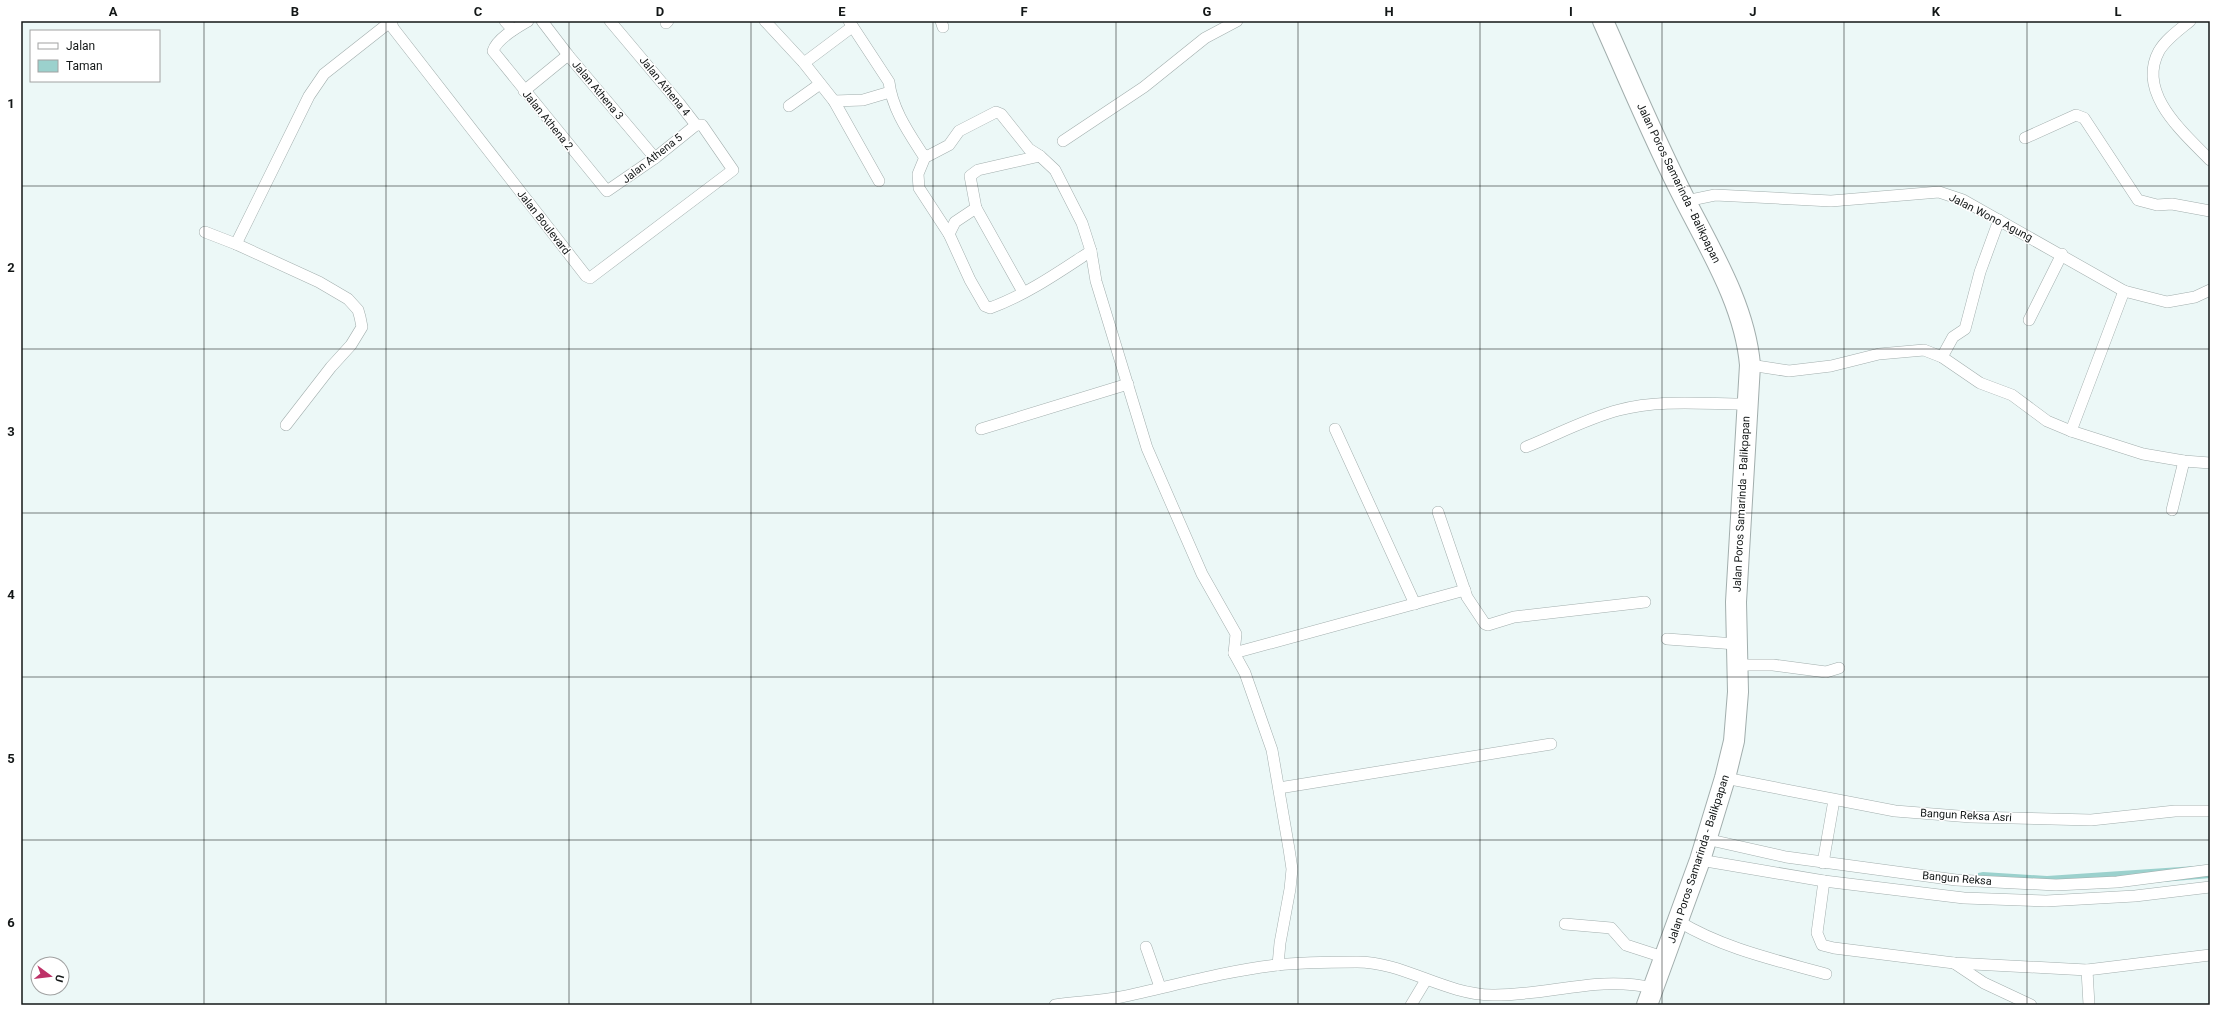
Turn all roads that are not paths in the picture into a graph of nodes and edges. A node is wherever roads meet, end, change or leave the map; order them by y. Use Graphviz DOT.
graph roads {
  1 [pos="505,21"];
  2 [pos="528,21"];
  3 [pos="542,21"];
  4 [pos="610,21"];
  5 [pos="765,21"];
  6 [pos="1237,21"];
  7 [pos="1603,21"];
  8 [pos="2190,21"];
  9 [pos="390,22"];
  10 [pos="850,24"];
  11 [pos="513,30"];
  12 [pos="568,55"];
  13 [pos="804,63"];
  14 [pos="820,84"];
  15 [pos="524,91"];
  16 [pos="890,92"];
  17 [pos="834,101"];
  18 [pos="789,106"];
  19 [pos="696,125"];
  20 [pos="2025,138"];
  21 [pos="1063,141"];
  22 [pos="1040,156"];
  23 [pos="925,157"];
  24 [pos="655,158"];
  25 [pos="2210,160"];
  26 [pos="733,168"];
  27 [pos="879,181"];
  28 [pos="609,192"];
  29 [pos="1686,201"];
  30 [pos="976,208"];
  31 [pos="2210,211"];
  32 [pos="1999,220"];
  33 [pos="205,232"];
  34 [pos="949,234"];
  35 [pos="236,244"];
  36 [pos="1091,251"];
  37 [pos="2062,254"];
  38 [pos="2210,290"];
  39 [pos="2124,291"];
  40 [pos="1023,292"];
  41 [pos="2029,320"];
  42 [pos="1942,357"];
  43 [pos="1750,365"];
  44 [pos="1128,384"];
  45 [pos="1747,404"];
  46 [pos="286,425"];
  47 [pos="982,429"];
  48 [pos="1335,429"];
  49 [pos="2071,431"];
  50 [pos="1526,447"];
  51 [pos="2184,461"];
  52 [pos="2210,463"];
  53 [pos="2172,510"];
  54 [pos="1438,512"];
  55 [pos="1465,590"];
  56 [pos="1645,602"];
  57 [pos="1415,604"];
  58 [pos="1667,640"];
  59 [pos="1736,644"];
  60 [pos="1234,653"];
  61 [pos="1737,665"];
  62 [pos="1839,668"];
  63 [pos="1551,744"];
  64 [pos="1725,778"];
  65 [pos="1280,788"];
  66 [pos="1834,800"];
  67 [pos="2210,811"];
  68 [pos="1706,839"];
  69 [pos="1700,860"];
  70 [pos="1823,863"];
  71 [pos="2210,870"];
  72 [pos="1966,880"];
  73 [pos="1824,881"];
  74 [pos="2210,887"];
  75 [pos="1964,898"];
  76 [pos="1678,921"];
  77 [pos="1565,924"];
  78 [pos="1146,947"];
  79 [pos="2210,955"];
  80 [pos="1666,958"];
  81 [pos="1954,963"];
  82 [pos="1278,965"];
  83 [pos="2087,970"];
  84 [pos="1826,974"];
  85 [pos="1426,980"];
  86 [pos="1160,987"];
  87 [pos="1650,997"];
  88 [pos="1119,1001"];
  89 [pos="1055,1005"];
  90 [pos="1411,1005"];
  91 [pos="2031,1005"];
  92 [pos="2089,1005"];
  1 -- 11 [label="street"];
  2 -- 11 [label="street"];
  3 -- 12 [label="street, Jalan Athena 3"];
  4 -- 19 [label="street, Jalan Athena 4"];
  5 -- 13 [label="street"];
  6 -- 21 [label="street"];
  7 -- 29 [label="highway, Jalan Poros Samarinda - Balikpapan"];
  8 -- 25 [label="street"];
  9 -- 26 [label="street, Jalan Boulevard"];
  9 -- 35 [label="street"];
  10 -- 13 [label="street"];
  10 -- 16 [label="street"];
  11 -- 15 [label="street, Jalan Athena 2"];
  12 -- 15 [label="street"];
  12 -- 24 [label="street, Jalan Athena 3"];
  13 -- 14 [label="street"];
  14 -- 17 [label="street"];
  14 -- 18 [label="street"];
  15 -- 28 [label="street, Jalan Athena 2"];
  16 -- 17 [label="street"];
  16 -- 23 [label="street"];
  17 -- 27 [label="street"];
  19 -- 24 [label="street, Jalan Athena 5"];
  19 -- 26 [label="street, Jalan Athena 4"];
  20 -- 31 [label="street"];
  22 -- 23 [label="street"];
  22 -- 30 [label="street"];
  22 -- 36 [label="street"];
  23 -- 34 [label="street"];
  24 -- 28 [label="street, Jalan Athena 5"];
  29 -- 32 [label="street, Jalan Wono Agung"];
  29 -- 43 [label="highway, Jalan Poros Samarinda - Balikpapan"];
  30 -- 34 [label="street"];
  30 -- 40 [label="street"];
  32 -- 37 [label="street, Jalan Wono Agung"];
  32 -- 42 [label="street"];
  33 -- 35 [label="street"];
  34 -- 40 [label="street"];
  35 -- 46 [label="street"];
  36 -- 40 [label="street"];
  36 -- 44 [label="street"];
  37 -- 39 [label="street, Jalan Wono Agung"];
  37 -- 41 [label="street"];
  38 -- 39 [label="street, Jalan Wono Agung"];
  39 -- 49 [label="street"];
  42 -- 43 [label="street"];
  42 -- 49 [label="street"];
  43 -- 45 [label="highway, Jalan Poros Samarinda - Balikpapan"];
  44 -- 47 [label="street"];
  44 -- 60 [label="street"];
  45 -- 50 [label="street"];
  45 -- 59 [label="highway, Jalan Poros Samarinda - Balikpapan"];
  48 -- 57 [label="street"];
  49 -- 51 [label="street"];
  51 -- 52 [label="street"];
  51 -- 53 [label="street"];
  54 -- 55 [label="street"];
  55 -- 56 [label="street"];
  55 -- 57 [label="street"];
  57 -- 60 [label="street"];
  58 -- 59 [label="street"];
  59 -- 61 [label="highway, Jalan Poros Samarinda - Balikpapan"];
  60 -- 65 [label="street"];
  61 -- 62 [label="street"];
  61 -- 64 [label="highway, Jalan Poros Samarinda - Balikpapan"];
  63 -- 65 [label="street"];
  64 -- 66 [label="street, Bangun Reksa Asri"];
  64 -- 68 [label="highway, Jalan Poros Samarinda - Balikpapan"];
  65 -- 82 [label="street"];
  66 -- 67 [label="street, Bangun Reksa Asri"];
  66 -- 70 [label="street"];
  68 -- 69 [label="highway, Jalan Poros Samarinda - Balikpapan"];
  68 -- 70 [label="street, Bangun Reksa"];
  69 -- 73 [label="street"];
  69 -- 76 [label="highway, Jalan Poros Samarinda - Balikpapan"];
  70 -- 72 [label="street, Bangun Reksa"];
  71 -- 72 [label="street, Bangun Reksa"];
  72 -- 75 [label="street"];
  73 -- 75 [label="street"];
  73 -- 81 [label="street"];
  74 -- 75 [label="street"];
  76 -- 80 [label="highway, Jalan Poros Samarinda - Balikpapan"];
  76 -- 84 [label="street"];
  77 -- 80 [label="street"];
  78 -- 86 [label="street"];
  79 -- 83 [label="street"];
  80 -- 87 [label="highway, Jalan Poros Samarinda - Balikpapan"];
  81 -- 83 [label="street"];
  81 -- 91 [label="street"];
  82 -- 85 [label="street"];
  82 -- 86 [label="street"];
  83 -- 92 [label="street"];
  85 -- 87 [label="street"];
  85 -- 90 [label="street"];
  86 -- 88 [label="street"];
  88 -- 89 [label="street"];
}
